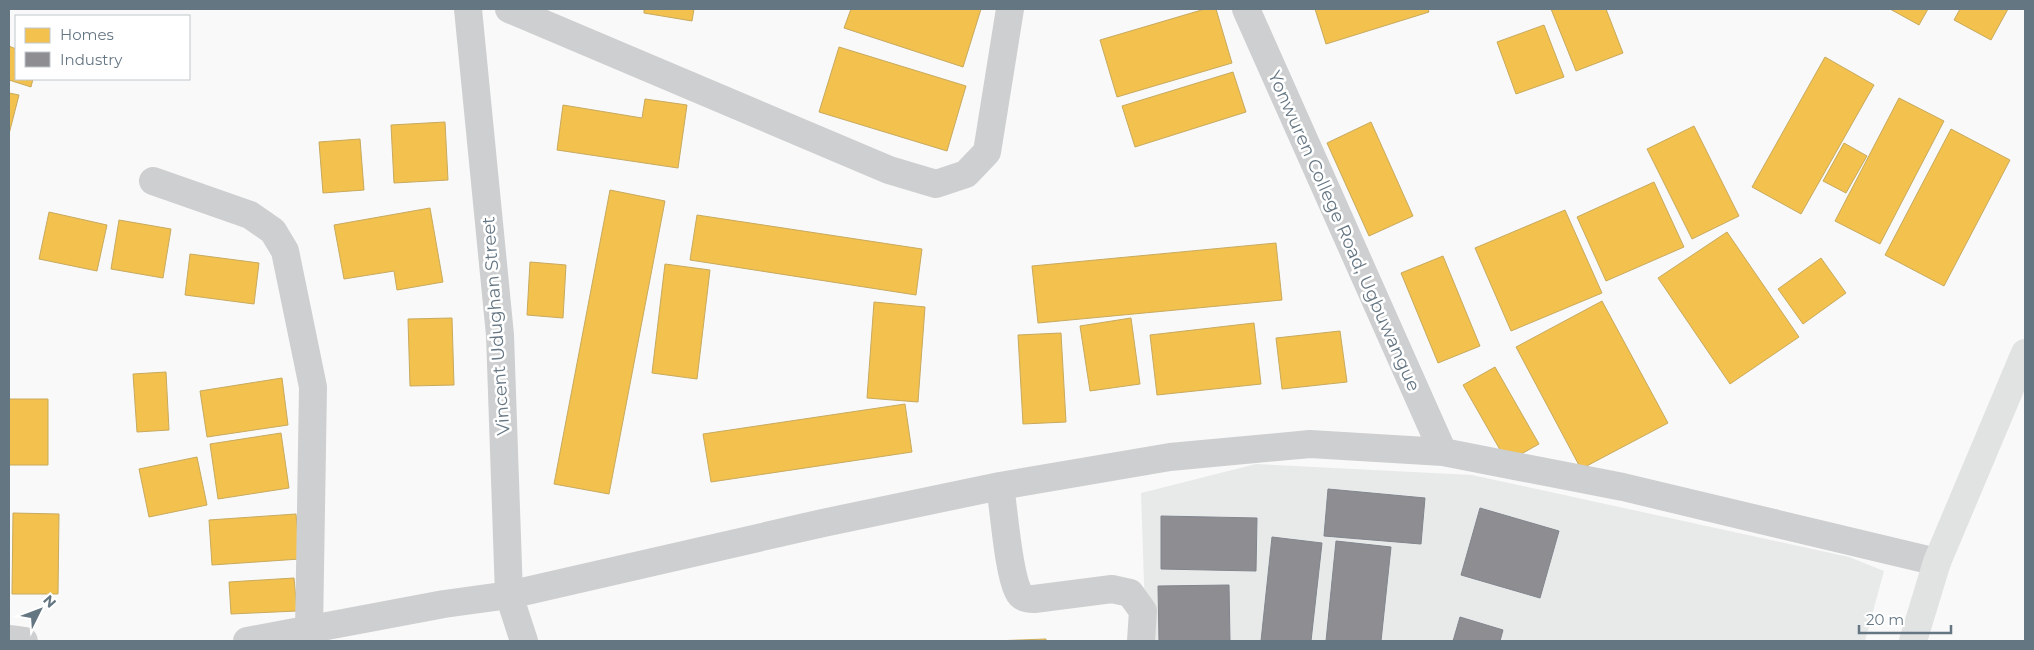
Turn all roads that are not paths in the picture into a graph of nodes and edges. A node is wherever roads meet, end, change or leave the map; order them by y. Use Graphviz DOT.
graph roads {
  1 [pos="468,9"];
  2 [pos="509,9"];
  3 [pos="1010,9"];
  4 [pos="1246,9"];
  5 [pos="153,181"];
  6 [pos="2025,353"];
  7 [pos="1443,452"];
  8 [pos="1000,486"];
  9 [pos="1937,562"];
  10 [pos="509,595"];
  11 [pos="308,631"];
  12 [pos="9,640"];
  13 [pos="24,641"];
  14 [pos="247,641"];
  15 [pos="524,641"];
  16 [pos="1141,641"];
  17 [pos="1913,641"];
  1 -- 10 [label="street, Vincent Udughan Street"];
  2 -- 3 [label="street"];
  4 -- 7 [label="street, Yonwuren College Road, Ugbuwangue"];
  5 -- 11 [label="street"];
  6 -- 9 [label="main road"];
  7 -- 8 [label="street"];
  7 -- 9 [label="street"];
  8 -- 10 [label="street"];
  8 -- 16 [label="street"];
  9 -- 17 [label="main road"];
  10 -- 11 [label="street"];
  10 -- 15 [label="street, Vincent Udughan Street"];
  11 -- 14 [label="street"];
  12 -- 13 [label="street"];
}
